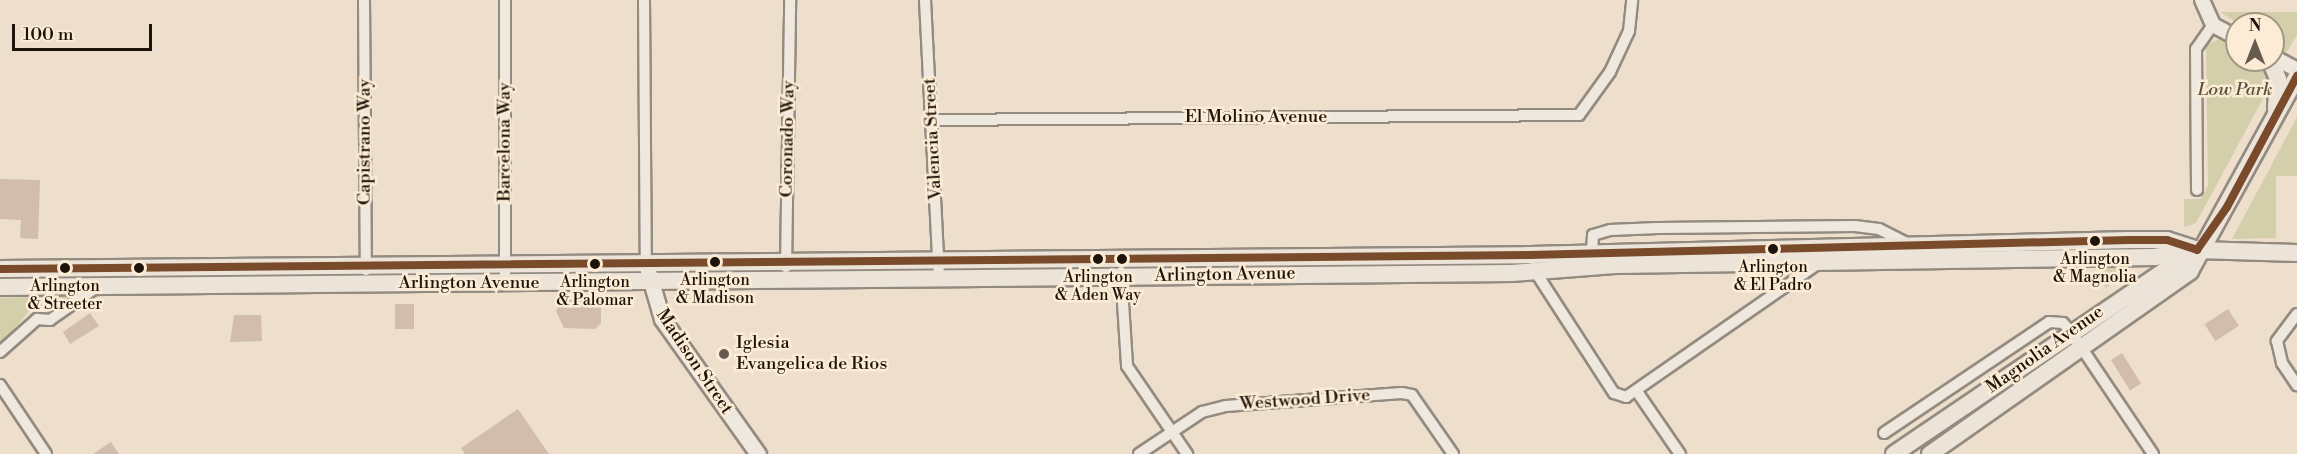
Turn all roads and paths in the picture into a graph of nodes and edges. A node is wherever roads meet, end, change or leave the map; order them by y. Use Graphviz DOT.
graph roads {
  1 [pos="364,0"];
  2 [pos="505,0"];
  3 [pos="644,0"];
  4 [pos="790,0"];
  5 [pos="925,0"];
  6 [pos="1632,0"];
  7 [pos="2202,0"];
  8 [pos="2213,25"];
  9 [pos="2225,32"];
  10 [pos="2276,72"];
  11 [pos="2297,76"];
  12 [pos="2276,116"];
  13 [pos="933,120"];
  14 [pos="2197,190"];
  15 [pos="1773,227"];
  16 [pos="1907,243"];
  17 [pos="1774,245"];
  18 [pos="1592,250"];
  19 [pos="2197,250"];
  20 [pos="2297,253"];
  21 [pos="1530,255"];
  22 [pos="2128,257"];
  23 [pos="939,260"];
  24 [pos="1121,260"];
  25 [pos="1820,262"];
  26 [pos="646,263"];
  27 [pos="505,264"];
  28 [pos="0,269"];
  29 [pos="786,270"];
  30 [pos="1534,272"];
  31 [pos="366,275"];
  32 [pos="1121,277"];
  33 [pos="939,278"];
  34 [pos="650,281"];
  35 [pos="505,283"];
  36 [pos="0,287"];
  37 [pos="97,287"];
  38 [pos="2136,287"];
  39 [pos="2297,314"];
  40 [pos="2071,332"];
  41 [pos="2084,349"];
  42 [pos="0,352"];
  43 [pos="0,385"];
  44 [pos="2297,385"];
  45 [pos="1638,393"];
  46 [pos="1172,431"];
  47 [pos="1884,433"];
  48 [pos="46,454"];
  49 [pos="758,454"];
  50 [pos="1139,454"];
  51 [pos="1187,454"];
  52 [pos="1453,454"];
  53 [pos="1680,454"];
  54 [pos="1894,454"];
  55 [pos="1930,454"];
  56 [pos="2153,454"];
  1 -- 31 [label="street, Capistrano Way"];
  2 -- 27 [label="street, Barcelona Way"];
  3 -- 26 [label="street"];
  4 -- 29 [label="street, Coronado Way"];
  5 -- 13 [label="street, Valencia Street"];
  6 -- 13 [label="street, El Molino Avenue"];
  7 -- 8 [label="street"];
  8 -- 9 [label="street"];
  8 -- 14 [label="street"];
  10 -- 12 [label="main road"];
  11 -- 12 [label="main road, Magnolia Avenue"];
  12 -- 19 [label="main road, Magnolia Avenue"];
  13 -- 23 [label="street, Valencia Street"];
  15 -- 16 [label="street"];
  15 -- 17 [label="street"];
  15 -- 18 [label="street"];
  16 -- 17 [label="main road, Arlington Avenue"];
  16 -- 19 [label="main road, Arlington Avenue"];
  17 -- 18 [label="main road, Arlington Avenue"];
  18 -- 21 [label="main road, Arlington Avenue"];
  19 -- 20 [label="main road, Arlington Avenue"];
  19 -- 22 [label="main road, Arlington Avenue"];
  19 -- 38 [label="main road, Magnolia Avenue"];
  19 -- 41 [label="main road, Magnolia Avenue"];
  21 -- 24 [label="main road, Arlington Avenue"];
  21 -- 30 [label="street"];
  22 -- 25 [label="main road, Arlington Avenue"];
  22 -- 38 [label="main road"];
  23 -- 24 [label="main road, Arlington Avenue"];
  23 -- 29 [label="main road, Arlington Avenue"];
  23 -- 33 [label="street, Valencia Street"];
  24 -- 32 [label="street"];
  25 -- 30 [label="main road, Arlington Avenue"];
  25 -- 45 [label="street"];
  26 -- 27 [label="main road, Arlington Avenue"];
  26 -- 29 [label="main road, Arlington Avenue"];
  26 -- 34 [label="main road, Madison Street"];
  27 -- 31 [label="main road, Arlington Avenue"];
  27 -- 35 [label="street, Barcelona Way"];
  28 -- 31 [label="main road, Arlington Avenue"];
  29 -- 33 [label="main road, Arlington Avenue"];
  29 -- 34 [label="main road, Arlington Avenue"];
  30 -- 32 [label="main road, Arlington Avenue"];
  30 -- 45 [label="street"];
  31 -- 35 [label="main road, Arlington Avenue"];
  31 -- 37 [label="main road, Arlington Avenue"];
  32 -- 33 [label="main road, Arlington Avenue"];
  32 -- 46 [label="street"];
  34 -- 35 [label="main road, Arlington Avenue"];
  34 -- 49 [label="main road, Madison Street"];
  36 -- 37 [label="main road, Arlington Avenue"];
  37 -- 42 [label="street"];
  38 -- 40 [label="main road, Magnolia Avenue"];
  39 -- 44 [label="street"];
  40 -- 41 [label="street"];
  40 -- 47 [label="street"];
  40 -- 54 [label="main road, Magnolia Avenue"];
  41 -- 55 [label="main road, Magnolia Avenue"];
  41 -- 56 [label="street"];
  43 -- 48 [label="street"];
  45 -- 53 [label="street"];
  46 -- 50 [label="street, Westwood Drive"];
  46 -- 51 [label="street"];
  46 -- 52 [label="street, Westwood Drive"];
}
